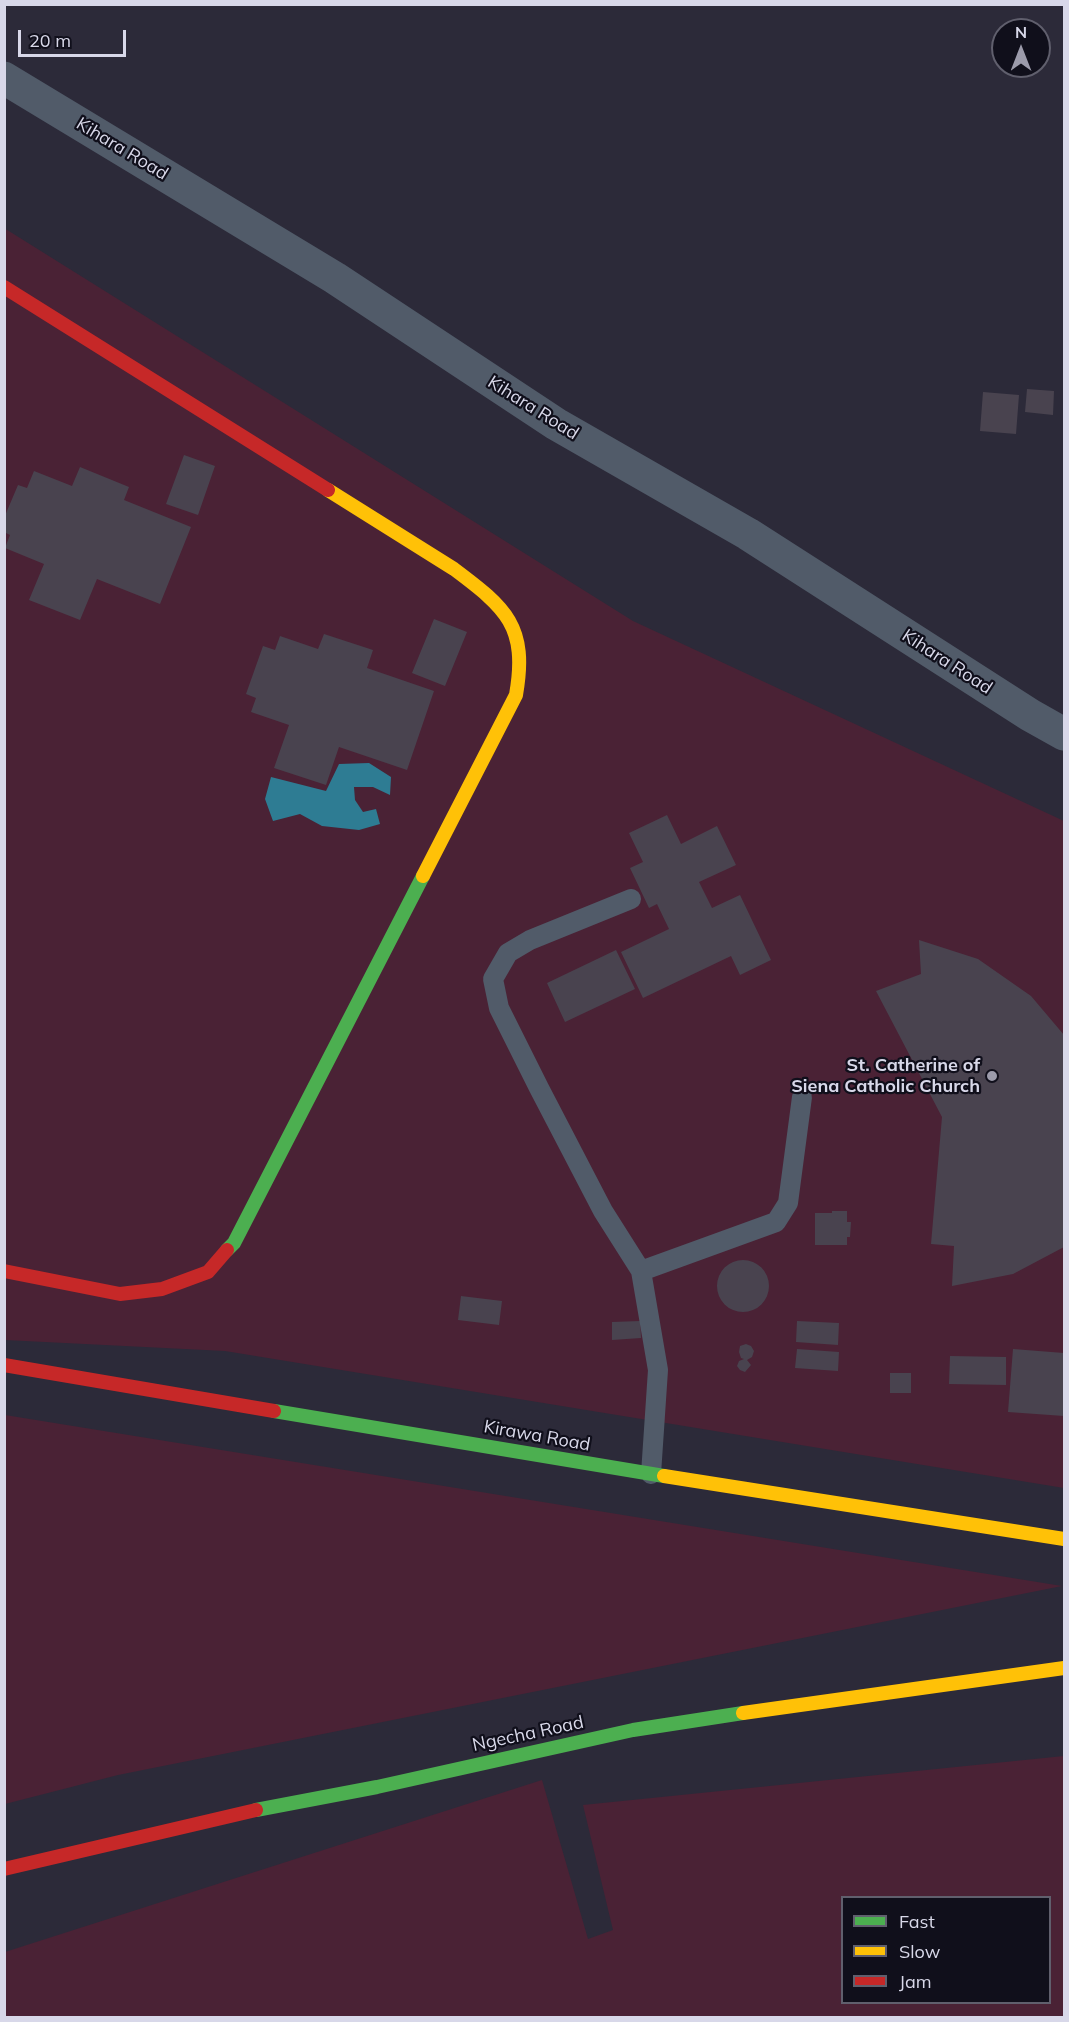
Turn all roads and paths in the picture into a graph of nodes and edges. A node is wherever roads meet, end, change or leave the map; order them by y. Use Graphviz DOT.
graph roads {
  1 [pos="4,78"];
  2 [pos="4,287"];
  3 [pos="1065,734"];
  4 [pos="630,899"];
  5 [pos="802,1097"];
  6 [pos="4,1271"];
  7 [pos="641,1271"];
  8 [pos="4,1365"];
  9 [pos="651,1474"];
  10 [pos="1065,1539"];
  11 [pos="1065,1668"];
  12 [pos="4,1869"];
  1 -- 3 [label="street, Kihara Road"];
  2 -- 6 [label="main road"];
  4 -- 7 [label="lane"];
  5 -- 7 [label="lane"];
  7 -- 9 [label="lane"];
  8 -- 9 [label="main road, Kirawa Road"];
  9 -- 10 [label="main road, Kirawa Road"];
  11 -- 12 [label="main road, Ngecha Road"];
}
